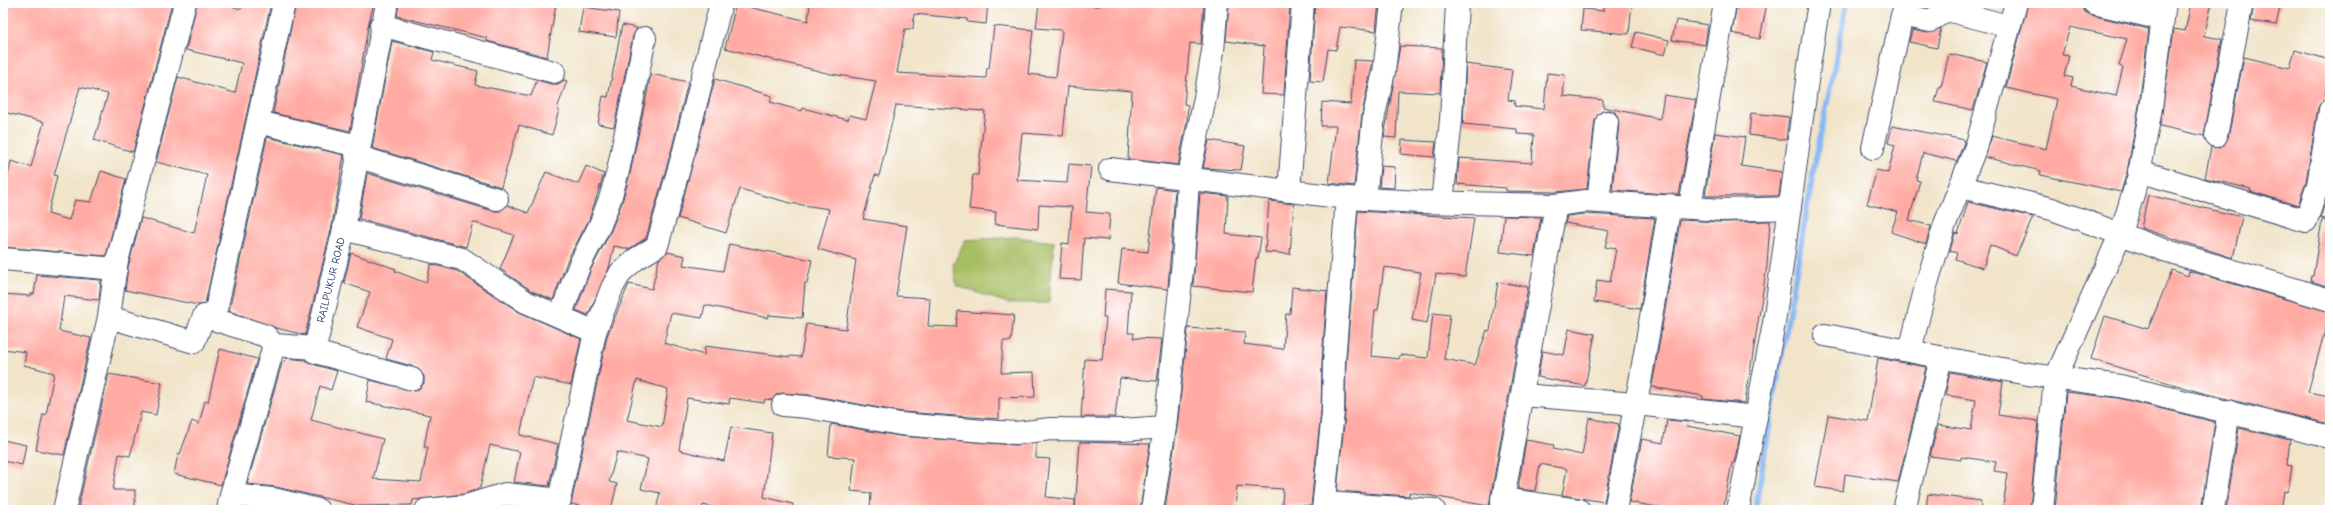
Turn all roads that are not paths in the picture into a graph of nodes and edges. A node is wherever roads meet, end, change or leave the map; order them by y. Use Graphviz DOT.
graph roads {
  1 [pos="185,3"];
  2 [pos="284,3"];
  3 [pos="387,3"];
  4 [pos="721,3"];
  5 [pos="1217,3"];
  6 [pos="1303,3"];
  7 [pos="1392,3"];
  8 [pos="1457,3"];
  9 [pos="1725,3"];
  10 [pos="1820,3"];
  11 [pos="2016,3"];
  12 [pos="2094,3"];
  13 [pos="2242,3"];
  14 [pos="2164,11"];
  15 [pos="381,25"];
  16 [pos="2008,26"];
  17 [pos="644,38"];
  18 [pos="554,72"];
  19 [pos="2330,110"];
  20 [pos="258,122"];
  21 [pos="1607,122"];
  22 [pos="2216,136"];
  23 [pos="1873,148"];
  24 [pos="357,151"];
  25 [pos="1110,169"];
  26 [pos="2139,171"];
  27 [pos="1188,180"];
  28 [pos="1961,186"];
  29 [pos="1289,191"];
  30 [pos="1356,198"];
  31 [pos="496,199"];
  32 [pos="1442,202"];
  33 [pos="1598,202"];
  34 [pos="1556,205"];
  35 [pos="1680,206"];
  36 [pos="1790,208"];
  37 [pos="344,229"];
  38 [pos="2121,233"];
  39 [pos="3,259"];
  40 [pos="116,270"];
  41 [pos="2330,300"];
  42 [pos="560,316"];
  43 [pos="109,317"];
  44 [pos="214,319"];
  45 [pos="595,332"];
  46 [pos="1825,335"];
  47 [pos="274,345"];
  48 [pos="314,348"];
  49 [pos="1910,352"];
  50 [pos="1941,358"];
  51 [pos="412,379"];
  52 [pos="2055,379"];
  53 [pos="1522,394"];
  54 [pos="1636,404"];
  55 [pos="783,406"];
  56 [pos="2230,411"];
  57 [pos="1756,417"];
  58 [pos="1165,427"];
  59 [pos="2330,436"];
  60 [pos="230,503"];
  61 [pos="558,505"];
  62 [pos="1502,505"];
  63 [pos="1324,506"];
  64 [pos="64,510"];
  65 [pos="318,510"];
  66 [pos="426,510"];
  67 [pos="1152,510"];
  68 [pos="1434,510"];
  69 [pos="1579,510"];
  70 [pos="1615,510"];
  71 [pos="1738,510"];
  72 [pos="1904,510"];
  73 [pos="2042,510"];
  74 [pos="2213,510"];
  1 -- 40 [label="street"];
  2 -- 20 [label="street"];
  3 -- 15 [label="street, RAILPUKUR ROAD"];
  4 -- 45 [label="street"];
  5 -- 27 [label="street"];
  6 -- 29 [label="street"];
  7 -- 30 [label="street"];
  8 -- 32 [label="street"];
  9 -- 35 [label="street"];
  10 -- 36 [label="street"];
  11 -- 16 [label="street"];
  12 -- 14 [label="street"];
  13 -- 22 [label="street"];
  14 -- 26 [label="street"];
  15 -- 18 [label="street"];
  15 -- 24 [label="street, RAILPUKUR ROAD"];
  16 -- 23 [label="street"];
  16 -- 28 [label="street"];
  17 -- 42 [label="street"];
  19 -- 26 [label="street"];
  20 -- 24 [label="street"];
  20 -- 44 [label="street"];
  21 -- 33 [label="street"];
  24 -- 31 [label="street"];
  24 -- 37 [label="street, RAILPUKUR ROAD"];
  25 -- 27 [label="street"];
  26 -- 38 [label="street"];
  27 -- 29 [label="street"];
  27 -- 58 [label="street"];
  28 -- 38 [label="street"];
  28 -- 49 [label="street"];
  29 -- 30 [label="street"];
  30 -- 32 [label="street"];
  30 -- 63 [label="street"];
  32 -- 34 [label="street"];
  33 -- 34 [label="street"];
  33 -- 35 [label="street"];
  34 -- 53 [label="street"];
  35 -- 36 [label="street"];
  35 -- 54 [label="street"];
  36 -- 57 [label="street"];
  37 -- 42 [label="street"];
  37 -- 48 [label="street, RAILPUKUR ROAD"];
  38 -- 41 [label="street"];
  38 -- 52 [label="street"];
  39 -- 40 [label="street"];
  40 -- 43 [label="street"];
  42 -- 45 [label="street"];
  43 -- 44 [label="street"];
  43 -- 64 [label="street"];
  44 -- 47 [label="street"];
  45 -- 61 [label="street"];
  46 -- 49 [label="street"];
  47 -- 48 [label="street"];
  47 -- 60 [label="street"];
  48 -- 51 [label="street"];
  49 -- 50 [label="street"];
  50 -- 52 [label="street"];
  50 -- 72 [label="street"];
  52 -- 56 [label="street"];
  52 -- 73 [label="street"];
  53 -- 54 [label="street"];
  53 -- 62 [label="street"];
  54 -- 57 [label="street"];
  54 -- 70 [label="street"];
  55 -- 58 [label="street"];
  56 -- 59 [label="street"];
  56 -- 74 [label="street"];
  57 -- 71 [label="street"];
  58 -- 67 [label="street"];
  60 -- 65 [label="street"];
  61 -- 66 [label="street"];
  62 -- 69 [label="street"];
  63 -- 68 [label="street"];
}
